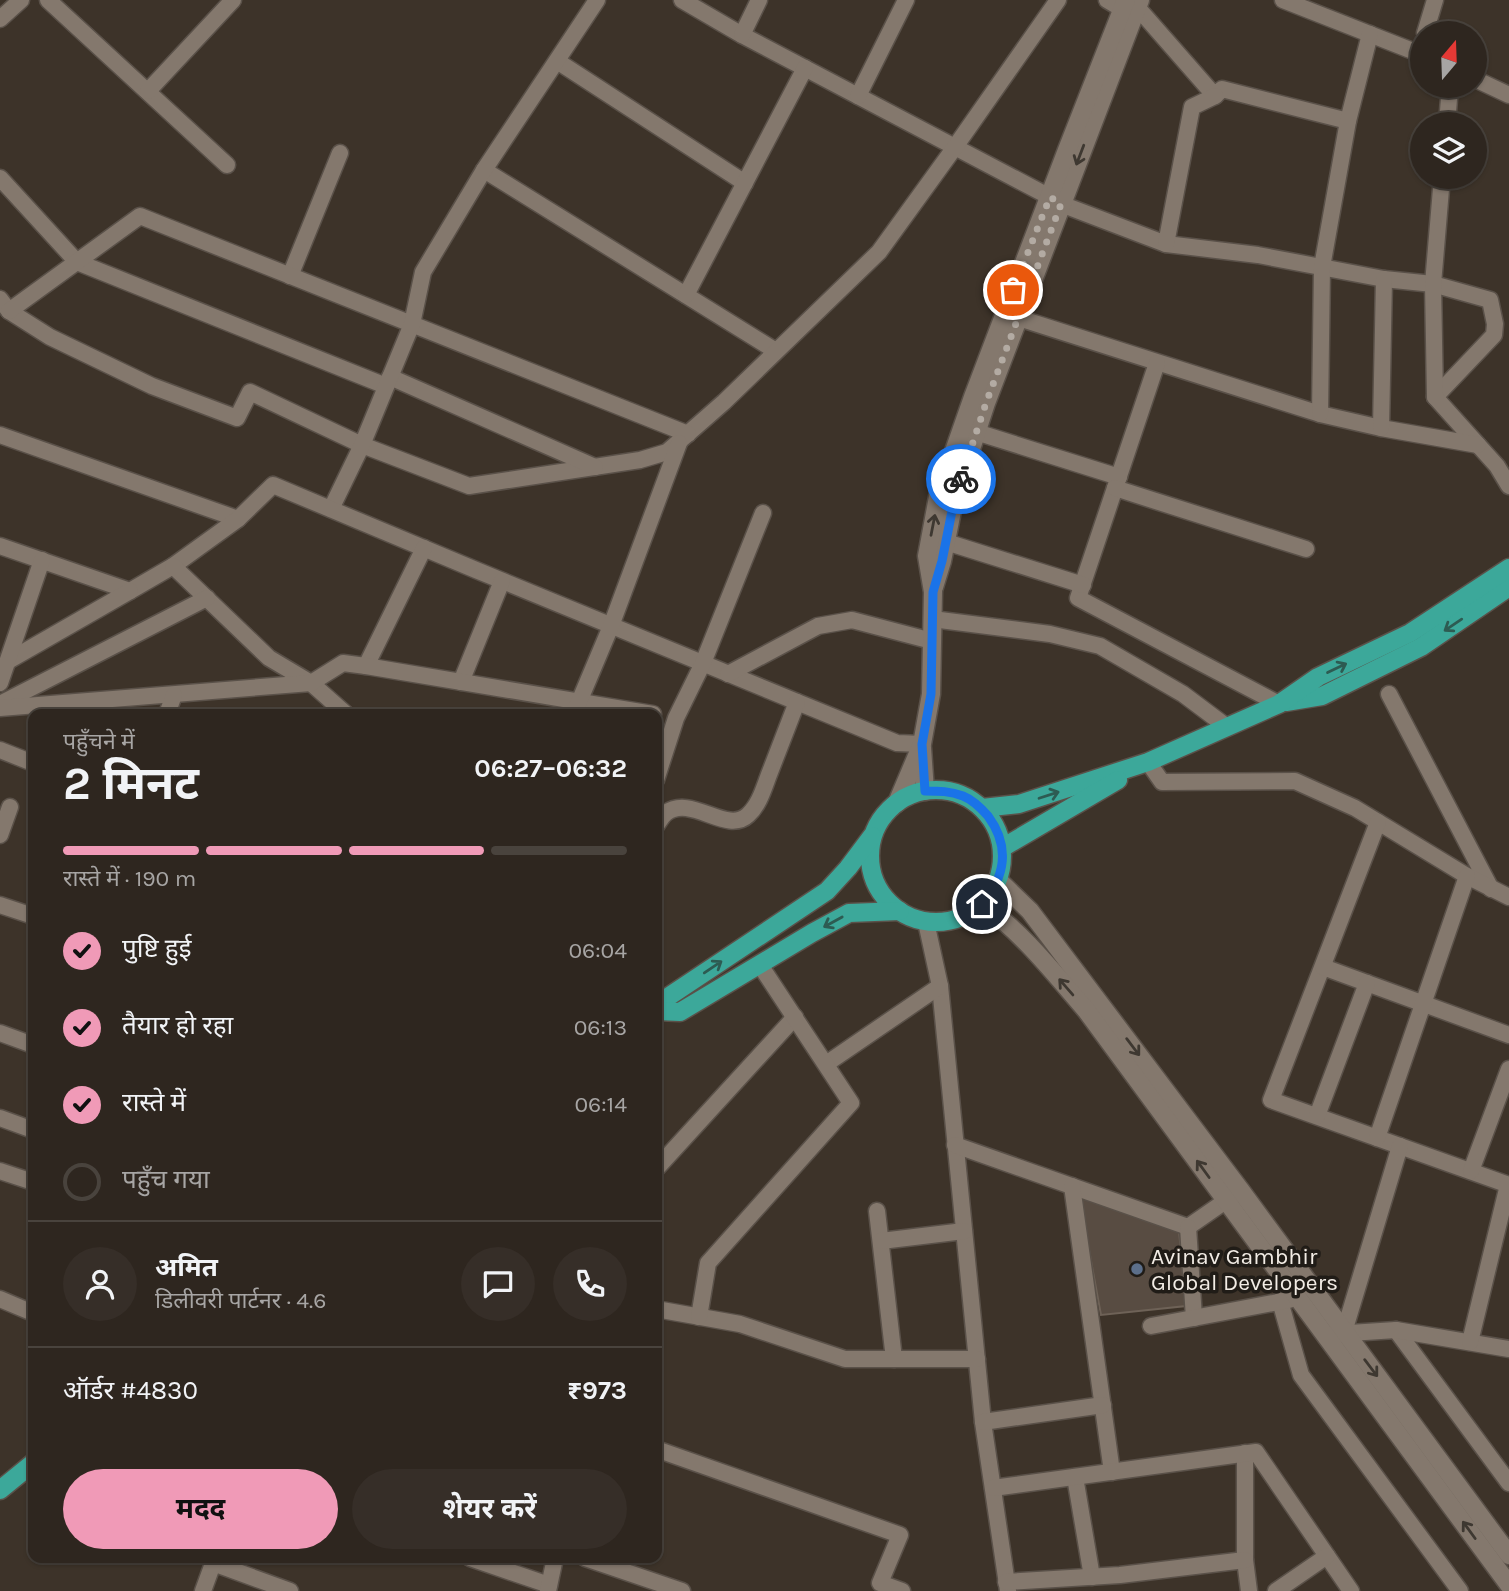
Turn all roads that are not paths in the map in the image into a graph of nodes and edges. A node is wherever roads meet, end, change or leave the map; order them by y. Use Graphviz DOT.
graph roads {
  1 [pos="20,0"];
  2 [pos="48,0"];
  3 [pos="233,0"];
  4 [pos="597,0"];
  5 [pos="682,0"];
  6 [pos="759,0"];
  7 [pos="906,0"];
  8 [pos="1058,0"];
  9 [pos="1107,0"];
  10 [pos="1283,0"];
  11 [pos="1435,0"];
  12 [pos="1132,7"];
  13 [pos="0,19"];
  14 [pos="1429,21"];
  15 [pos="1370,34"];
  16 [pos="742,35"];
  17 [pos="1410,46"];
  18 [pos="557,61"];
  19 [pos="805,68"];
  20 [pos="1488,85"];
  21 [pos="148,92"];
  22 [pos="1509,95"];
  23 [pos="858,96"];
  24 [pos="1215,96"];
  25 [pos="1348,121"];
  26 [pos="955,147"];
  27 [pos="340,153"];
  28 [pos="227,165"];
  29 [pos="484,170"];
  30 [pos="0,178"];
  31 [pos="745,183"];
  32 [pos="1441,189"];
  33 [pos="1056,200"];
  34 [pos="1166,244"];
  35 [pos="77,262"];
  36 [pos="1322,267"];
  37 [pos="290,276"];
  38 [pos="1384,278"];
  39 [pos="1433,284"];
  40 [pos="685,295"];
  41 [pos="5,305"];
  42 [pos="1011,315"];
  43 [pos="412,324"];
  44 [pos="776,351"];
  45 [pos="1157,363"];
  46 [pos="388,381"];
  47 [pos="1435,397"];
  48 [pos="1320,414"];
  49 [pos="1381,428"];
  50 [pos="976,432"];
  51 [pos="0,435"];
  52 [pos="684,437"];
  53 [pos="362,445"];
  54 [pos="1478,445"];
  55 [pos="595,467"];
  56 [pos="1117,482"];
  57 [pos="1509,486"];
  58 [pos="331,509"];
  59 [pos="763,513"];
  60 [pos="239,519"];
  61 [pos="946,542"];
  62 [pos="0,546"];
  63 [pos="424,548"];
  64 [pos="1306,549"];
  65 [pos="42,560"];
  66 [pos="173,566"];
  67 [pos="1509,568"];
  68 [pos="502,581"];
  69 [pos="1083,584"];
  70 [pos="1509,587"];
  71 [pos="130,591"];
  72 [pos="933,592"];
  73 [pos="207,598"];
  74 [pos="932,619"];
  75 [pos="611,626"];
  76 [pos="7,637"];
  77 [pos="932,641"];
  78 [pos="703,663"];
  79 [pos="366,666"];
  80 [pos="2,673"];
  81 [pos="728,674"];
  82 [pos="311,682"];
  83 [pos="461,682"];
  84 [pos="1389,694"];
  85 [pos="174,695"];
  86 [pos="797,702"];
  87 [pos="1279,704"];
  88 [pos="0,706"];
  89 [pos="575,708"];
  90 [pos="169,709"];
  91 [pos="341,709"];
  92 [pos="662,715"];
  93 [pos="676,718"];
  94 [pos="1227,727"];
  95 [pos="922,744"];
  96 [pos="0,750"];
  97 [pos="28,761"];
  98 [pos="662,761"];
  99 [pos="1148,762"];
  100 [pos="925,791"];
  101 [pos="897,803"];
  102 [pos="10,807"];
  103 [pos="982,808"];
  104 [pos="662,819"];
  105 [pos="1378,822"];
  106 [pos="875,832"];
  107 [pos="0,835"];
  108 [pos="1002,848"];
  109 [pos="1467,876"];
  110 [pos="998,880"];
  111 [pos="1491,889"];
  112 [pos="1509,897"];
  113 [pos="982,904"];
  114 [pos="0,905"];
  115 [pos="900,911"];
  116 [pos="28,914"];
  117 [pos="926,922"];
  118 [pos="760,965"];
  119 [pos="1323,967"];
  120 [pos="1367,983"];
  121 [pos="940,986"];
  122 [pos="662,1001"];
  123 [pos="1423,1003"];
  124 [pos="662,1011"];
  125 [pos="795,1017"];
  126 [pos="0,1033"];
  127 [pos="1509,1035"];
  128 [pos="28,1043"];
  129 [pos="826,1064"];
  130 [pos="1509,1069"];
  131 [pos="1317,1116"];
  132 [pos="0,1118"];
  133 [pos="28,1128"];
  134 [pos="1377,1138"];
  135 [pos="956,1145"];
  136 [pos="1400,1146"];
  137 [pos="662,1162"];
  138 [pos="0,1171"];
  139 [pos="1471,1171"];
  140 [pos="28,1180"];
  141 [pos="1508,1185"];
  142 [pos="1072,1186"];
  143 [pos="1233,1196"];
  144 [pos="877,1211"];
  145 [pos="1188,1227"];
  146 [pos="964,1231"];
  147 [pos="881,1241"];
  148 [pos="1306,1295"];
  149 [pos="0,1299"];
  150 [pos="1280,1301"];
  151 [pos="28,1309"];
  152 [pos="662,1310"];
  153 [pos="699,1317"];
  154 [pos="1194,1318"];
  155 [pos="1151,1326"];
  156 [pos="1396,1330"];
  157 [pos="1344,1332"];
  158 [pos="1325,1335"];
  159 [pos="1470,1342"];
  160 [pos="1509,1349"];
  161 [pos="894,1359"];
  162 [pos="977,1359"];
  163 [pos="1103,1405"];
  164 [pos="983,1422"];
  165 [pos="662,1451"];
  166 [pos="1245,1453"];
  167 [pos="28,1467"];
  168 [pos="1112,1472"];
  169 [pos="1076,1477"];
  170 [pos="1509,1483"];
  171 [pos="993,1488"];
  172 [pos="0,1490"];
  173 [pos="1509,1555"];
  174 [pos="1327,1556"];
  175 [pos="1245,1560"];
  176 [pos="213,1563"];
  177 [pos="221,1563"];
  178 [pos="483,1563"];
  179 [pos="554,1563"];
  180 [pos="600,1563"];
  181 [pos="1092,1577"];
  182 [pos="1121,1583"];
  183 [pos="1509,1584"];
  184 [pos="549,1588"];
  185 [pos="1007,1589"];
  186 [pos="203,1591"];
  187 [pos="290,1591"];
  188 [pos="682,1591"];
  189 [pos="902,1591"];
  190 [pos="1249,1591"];
  191 [pos="1276,1591"];
  192 [pos="1351,1591"];
  193 [pos="1460,1591"];
  1 -- 13 [label="street"];
  2 -- 21 [label="street"];
  3 -- 21 [label="street"];
  4 -- 18 [label="street"];
  5 -- 16 [label="street"];
  6 -- 16 [label="street"];
  7 -- 23 [label="street"];
  8 -- 26 [label="street"];
  9 -- 12 [label="street"];
  10 -- 15 [label="street"];
  11 -- 14 [label="street"];
  12 -- 24 [label="street"];
  12 -- 33 [label="street"];
  15 -- 17 [label="street"];
  15 -- 25 [label="street"];
  16 -- 19 [label="street"];
  18 -- 29 [label="street"];
  18 -- 31 [label="street"];
  19 -- 23 [label="street"];
  19 -- 31 [label="street"];
  20 -- 22 [label="street"];
  21 -- 28 [label="street"];
  23 -- 26 [label="street"];
  24 -- 25 [label="street"];
  24 -- 34 [label="street"];
  25 -- 36 [label="street"];
  26 -- 33 [label="street"];
  26 -- 44 [label="street"];
  27 -- 37 [label="street"];
  29 -- 40 [label="street"];
  29 -- 43 [label="street"];
  30 -- 35 [label="street"];
  31 -- 40 [label="street"];
  32 -- 39 [label="street"];
  33 -- 34 [label="street"];
  33 -- 42 [label="street"];
  34 -- 36 [label="street"];
  35 -- 37 [label="street"];
  35 -- 41 [label="street"];
  35 -- 46 [label="street"];
  36 -- 38 [label="street"];
  36 -- 48 [label="street"];
  37 -- 43 [label="street"];
  38 -- 39 [label="street"];
  38 -- 49 [label="street"];
  39 -- 47 [label="street"];
  39 -- 47 [label="street"];
  40 -- 44 [label="street"];
  41 -- 53 [label="street"];
  42 -- 45 [label="street"];
  42 -- 50 [label="street"];
  72 -- 42 [label="street, one-way"];
  43 -- 46 [label="street"];
  43 -- 52 [label="street"];
  44 -- 52 [label="street"];
  45 -- 48 [label="street"];
  45 -- 56 [label="street"];
  46 -- 53 [label="street"];
  46 -- 55 [label="street"];
  47 -- 54 [label="street"];
  48 -- 49 [label="street"];
  49 -- 54 [label="street"];
  50 -- 56 [label="street"];
  50 -- 61 [label="street"];
  51 -- 60 [label="street"];
  52 -- 55 [label="street"];
  52 -- 75 [label="street"];
  53 -- 55 [label="street"];
  53 -- 58 [label="street"];
  54 -- 57 [label="street"];
  56 -- 64 [label="street"];
  56 -- 69 [label="street"];
  58 -- 60 [label="street"];
  58 -- 63 [label="street"];
  59 -- 78 [label="street"];
  60 -- 66 [label="street"];
  61 -- 69 [label="street"];
  61 -- 72 [label="street"];
  62 -- 65 [label="street"];
  63 -- 68 [label="street"];
  63 -- 79 [label="street"];
  65 -- 71 [label="street"];
  65 -- 76 [label="street"];
  66 -- 71 [label="street"];
  66 -- 73 [label="street"];
  87 -- 67 [label="main road, one-way"];
  68 -- 75 [label="street"];
  68 -- 83 [label="street"];
  69 -- 87 [label="street"];
  70 -- 87 [label="main road, one-way"];
  71 -- 80 [label="street"];
  72 -- 74 [label="street"];
  73 -- 82 [label="street"];
  73 -- 88 [label="street"];
  74 -- 77 [label="street"];
  74 -- 94 [label="street"];
  75 -- 78 [label="street"];
  75 -- 89 [label="street"];
  76 -- 80 [label="street"];
  77 -- 81 [label="street"];
  77 -- 95 [label="street"];
  78 -- 81 [label="street"];
  78 -- 93 [label="street"];
  79 -- 82 [label="street"];
  79 -- 83 [label="street"];
  81 -- 86 [label="street"];
  82 -- 85 [label="street"];
  82 -- 91 [label="street"];
  83 -- 89 [label="street"];
  84 -- 111 [label="street"];
  85 -- 88 [label="street"];
  85 -- 90 [label="street"];
  86 -- 95 [label="street"];
  86 -- 104 [label="street"];
  87 -- 94 [label="main road"];
  92 -- 93 [label="street"];
  93 -- 98 [label="street"];
  94 -- 99 [label="main road"];
  95 -- 100 [label="street"];
  95 -- 101 [label="street"];
  96 -- 97 [label="street"];
  103 -- 99 [label="main road, one-way"];
  99 -- 105 [label="street"];
  99 -- 108 [label="main road"];
  100 -- 101 [label="main road"];
  100 -- 103 [label="main road"];
  101 -- 106 [label="main road"];
  102 -- 107 [label="street"];
  103 -- 108 [label="main road"];
  105 -- 109 [label="street"];
  105 -- 119 [label="street"];
  106 -- 115 [label="main road"];
  122 -- 106 [label="main road, one-way"];
  108 -- 110 [label="main road"];
  109 -- 111 [label="street"];
  109 -- 123 [label="street"];
  110 -- 113 [label="main road"];
  110 -- 143 [label="street, one-way"];
  111 -- 112 [label="street"];
  113 -- 117 [label="main road"];
  143 -- 113 [label="street, one-way"];
  114 -- 116 [label="street"];
  115 -- 117 [label="main road"];
  115 -- 118 [label="main road, one-way"];
  117 -- 121 [label="street"];
  118 -- 124 [label="main road"];
  118 -- 125 [label="street"];
  119 -- 120 [label="street"];
  119 -- 131 [label="street"];
  120 -- 123 [label="street"];
  120 -- 131 [label="street"];
  121 -- 129 [label="street"];
  121 -- 135 [label="street"];
  123 -- 127 [label="street"];
  123 -- 134 [label="street"];
  125 -- 129 [label="street"];
  125 -- 137 [label="street"];
  126 -- 128 [label="street"];
  129 -- 153 [label="street"];
  130 -- 139 [label="street"];
  131 -- 134 [label="street"];
  132 -- 133 [label="street"];
  134 -- 136 [label="street"];
  135 -- 142 [label="street"];
  135 -- 146 [label="street"];
  136 -- 139 [label="street"];
  136 -- 157 [label="street"];
  138 -- 140 [label="street"];
  139 -- 141 [label="street"];
  141 -- 159 [label="street"];
  142 -- 145 [label="street"];
  142 -- 163 [label="street"];
  143 -- 145 [label="street"];
  143 -- 148 [label="street"];
  144 -- 147 [label="street"];
  145 -- 154 [label="street"];
  146 -- 147 [label="street"];
  146 -- 162 [label="street"];
  147 -- 161 [label="street"];
  148 -- 150 [label="street"];
  148 -- 157 [label="street"];
  148 -- 158 [label="street"];
  149 -- 151 [label="street"];
  150 -- 154 [label="street"];
  150 -- 193 [label="street"];
  152 -- 153 [label="street"];
  153 -- 161 [label="street"];
  154 -- 155 [label="street"];
  156 -- 157 [label="street"];
  156 -- 159 [label="street"];
  156 -- 170 [label="street"];
  157 -- 158 [label="street"];
  157 -- 173 [label="street, one-way"];
  183 -- 158 [label="street, one-way"];
  159 -- 160 [label="street"];
  161 -- 162 [label="street"];
  162 -- 164 [label="street"];
  163 -- 164 [label="street"];
  163 -- 168 [label="street"];
  164 -- 171 [label="street"];
  165 -- 189 [label="street"];
  166 -- 168 [label="street"];
  166 -- 174 [label="street"];
  166 -- 175 [label="street"];
  167 -- 172 [label="main road"];
  168 -- 169 [label="street"];
  169 -- 171 [label="street"];
  169 -- 181 [label="street"];
  171 -- 185 [label="street"];
  174 -- 191 [label="street"];
  174 -- 192 [label="street"];
  175 -- 182 [label="street"];
  175 -- 190 [label="street"];
  176 -- 186 [label="street"];
  177 -- 187 [label="street"];
  178 -- 184 [label="street"];
  179 -- 184 [label="street"];
  180 -- 188 [label="street"];
  181 -- 182 [label="street"];
  181 -- 185 [label="street"];
}
